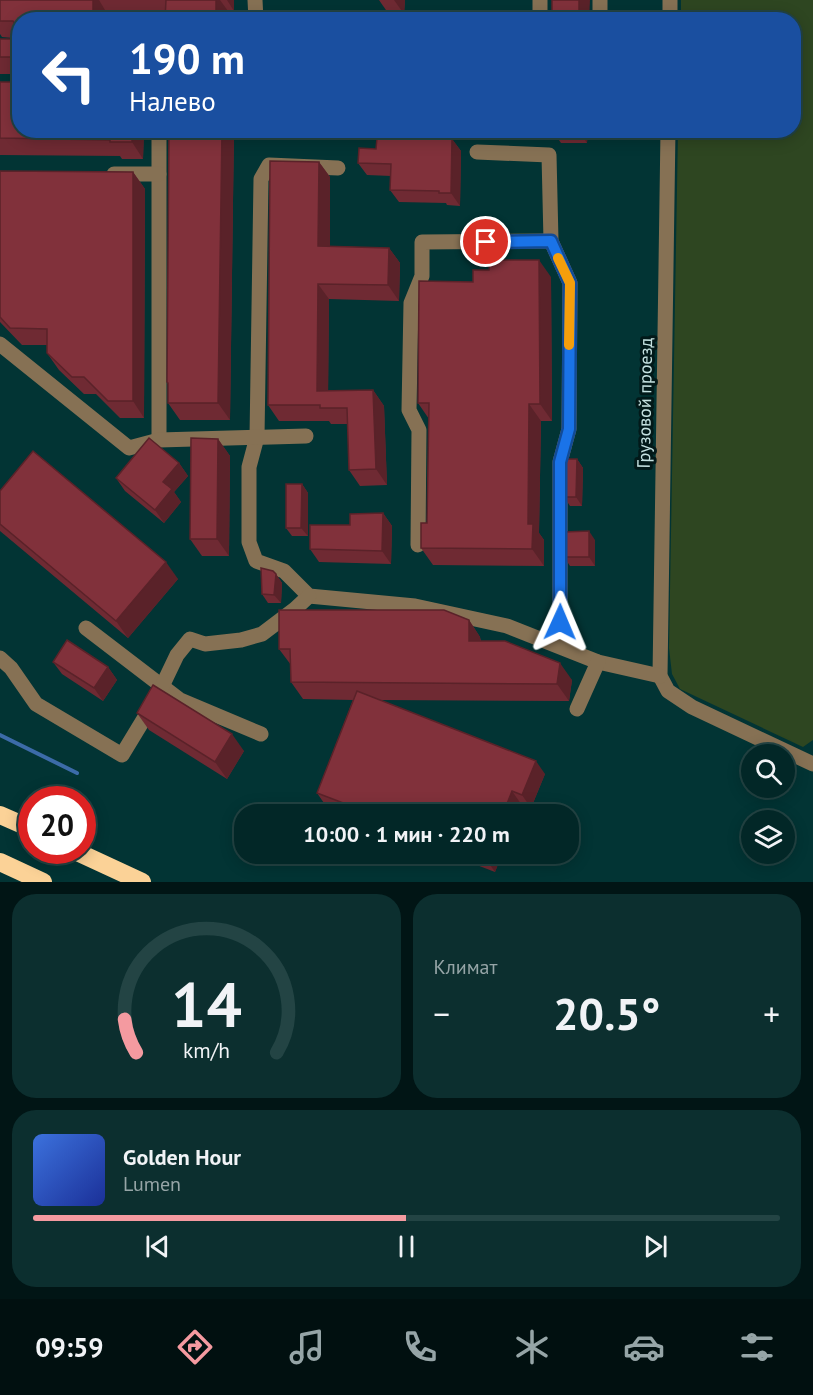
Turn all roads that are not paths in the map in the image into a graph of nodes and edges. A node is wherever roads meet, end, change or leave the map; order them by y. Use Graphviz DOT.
graph roads {
  1 [pos="159,138"];
  2 [pos="668,138"];
  3 [pos="477,152"];
  4 [pos="338,168"];
  5 [pos="102,174"];
  6 [pos="159,174"];
  7 [pos="551,241"];
  8 [pos="0,344"];
  9 [pos="306,436"];
  10 [pos="257,437"];
  11 [pos="159,440"];
  12 [pos="418,545"];
  13 [pos="309,596"];
  14 [pos="86,628"];
  15 [pos="555,644"];
  16 [pos="0,658"];
  17 [pos="598,662"];
  18 [pos="660,676"];
  19 [pos="163,686"];
  20 [pos="576,709"];
  21 [pos="261,734"];
  22 [pos="813,764"];
  23 [pos="0,815"];
  24 [pos="18,823"];
  25 [pos="96,861"];
  26 [pos="0,862"];
  27 [pos="43,882"];
  28 [pos="142,882"];
  1 -- 6 [label="street"];
  2 -- 18 [label="street, Грузовой проезд"];
  3 -- 7 [label="street"];
  4 -- 10 [label="street"];
  5 -- 6 [label="street"];
  6 -- 11 [label="street"];
  7 -- 12 [label="street"];
  7 -- 15 [label="street"];
  8 -- 11 [label="street"];
  9 -- 10 [label="street"];
  10 -- 11 [label="street"];
  10 -- 13 [label="street"];
  13 -- 15 [label="street"];
  13 -- 19 [label="street"];
  14 -- 19 [label="street"];
  15 -- 17 [label="street"];
  16 -- 19 [label="street"];
  17 -- 18 [label="street"];
  17 -- 20 [label="street"];
  18 -- 22 [label="street"];
  19 -- 21 [label="street"];
  23 -- 24 [label="highway"];
  25 -- 28 [label="highway"];
  26 -- 27 [label="highway"];
}
